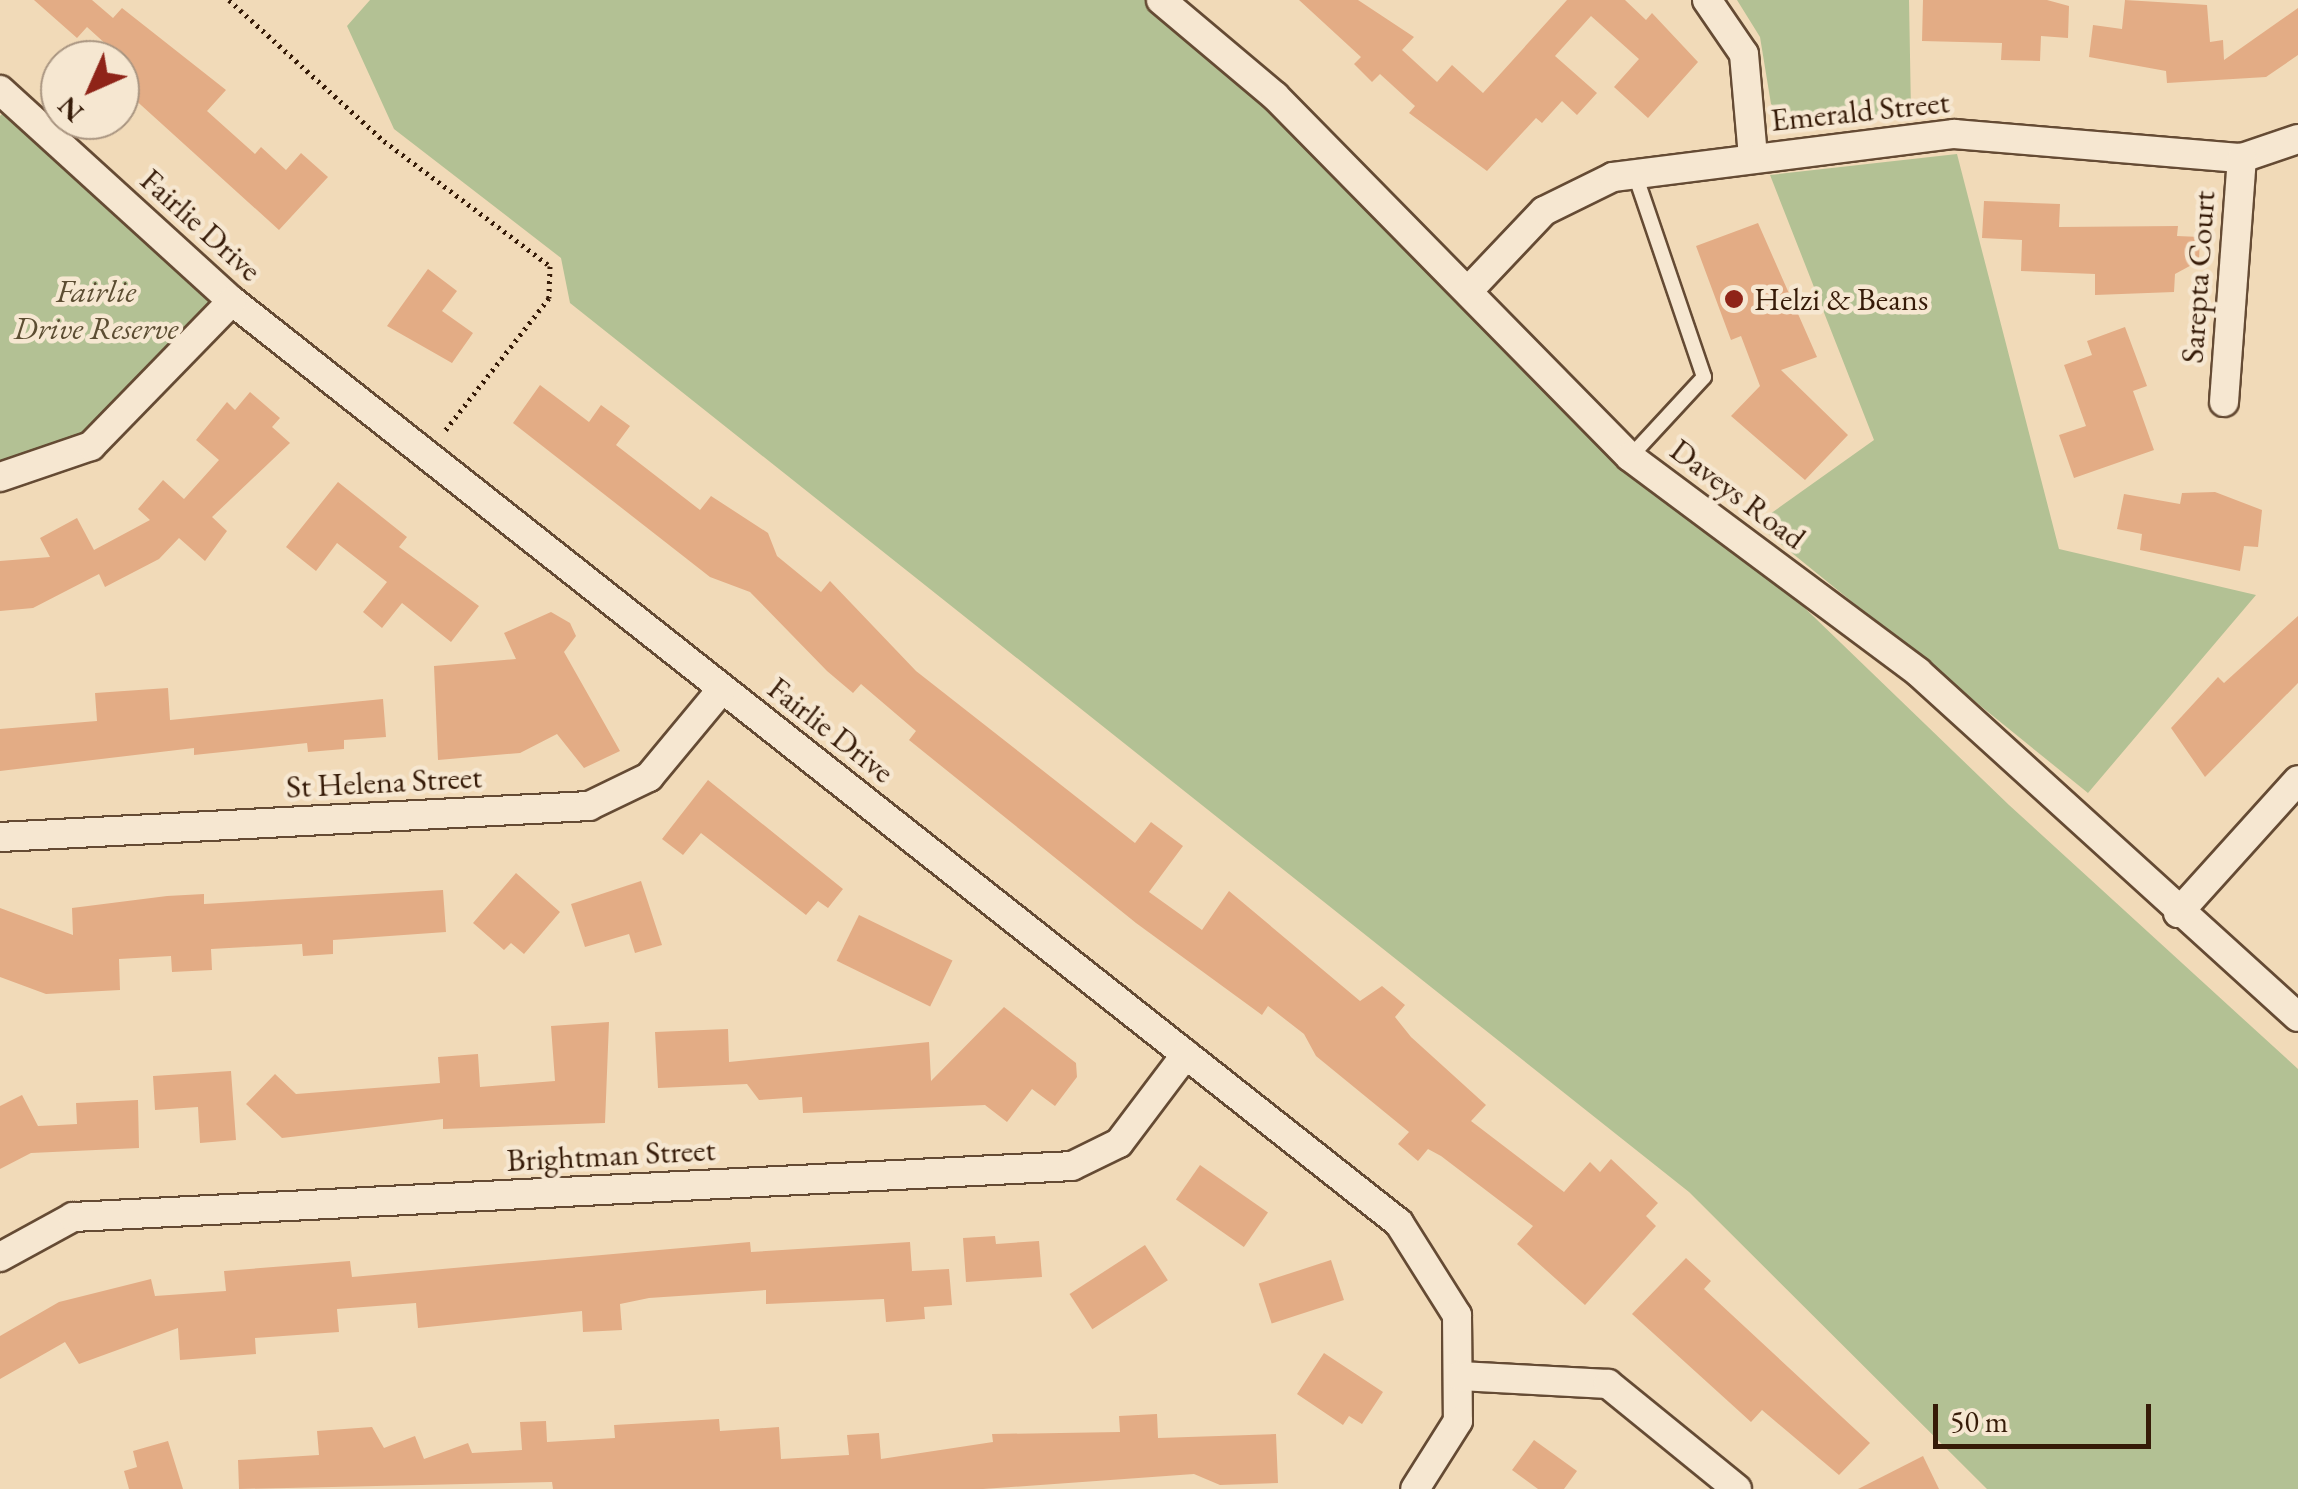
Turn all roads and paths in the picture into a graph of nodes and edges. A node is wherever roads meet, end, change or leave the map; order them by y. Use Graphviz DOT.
graph roads {
  1 [pos="230,0"];
  2 [pos="1161,0"];
  3 [pos="1707,0"];
  4 [pos="0,90"];
  5 [pos="2298,139"];
  6 [pos="1753,156"];
  7 [pos="2242,158"];
  8 [pos="1634,174"];
  9 [pos="1469,290"];
  10 [pos="232,302"];
  11 [pos="2224,402"];
  12 [pos="427,454"];
  13 [pos="1630,457"];
  14 [pos="0,478"];
  15 [pos="722,689"];
  16 [pos="2298,780"];
  17 [pos="0,838"];
  18 [pos="2178,912"];
  19 [pos="2298,1017"];
  20 [pos="1186,1054"];
  21 [pos="0,1257"];
  22 [pos="1460,1376"];
  23 [pos="1415,1489"];
  24 [pos="1737,1489"];
  1 -- 12 [label="path"];
  2 -- 9 [label="street, Daveys Road"];
  3 -- 6 [label="street"];
  4 -- 10 [label="street, Fairlie Drive"];
  5 -- 7 [label="street, Emerald Street"];
  6 -- 7 [label="street, Emerald Street"];
  6 -- 8 [label="street, Emerald Street"];
  7 -- 11 [label="street, Sarepta Court"];
  8 -- 9 [label="street, Emerald Street"];
  8 -- 13 [label="lane"];
  9 -- 13 [label="street, Daveys Road"];
  10 -- 12 [label="street, Fairlie Drive"];
  10 -- 14 [label="street"];
  12 -- 15 [label="street, Fairlie Drive"];
  13 -- 18 [label="street, Daveys Road"];
  15 -- 17 [label="street, St Helena Street"];
  15 -- 20 [label="street, Fairlie Drive"];
  16 -- 18 [label="street"];
  18 -- 19 [label="street, Daveys Road"];
  20 -- 21 [label="street, Brightman Street"];
  20 -- 22 [label="street, Fairlie Drive"];
  22 -- 23 [label="street, Fairlie Drive"];
  22 -- 24 [label="street"];
}
